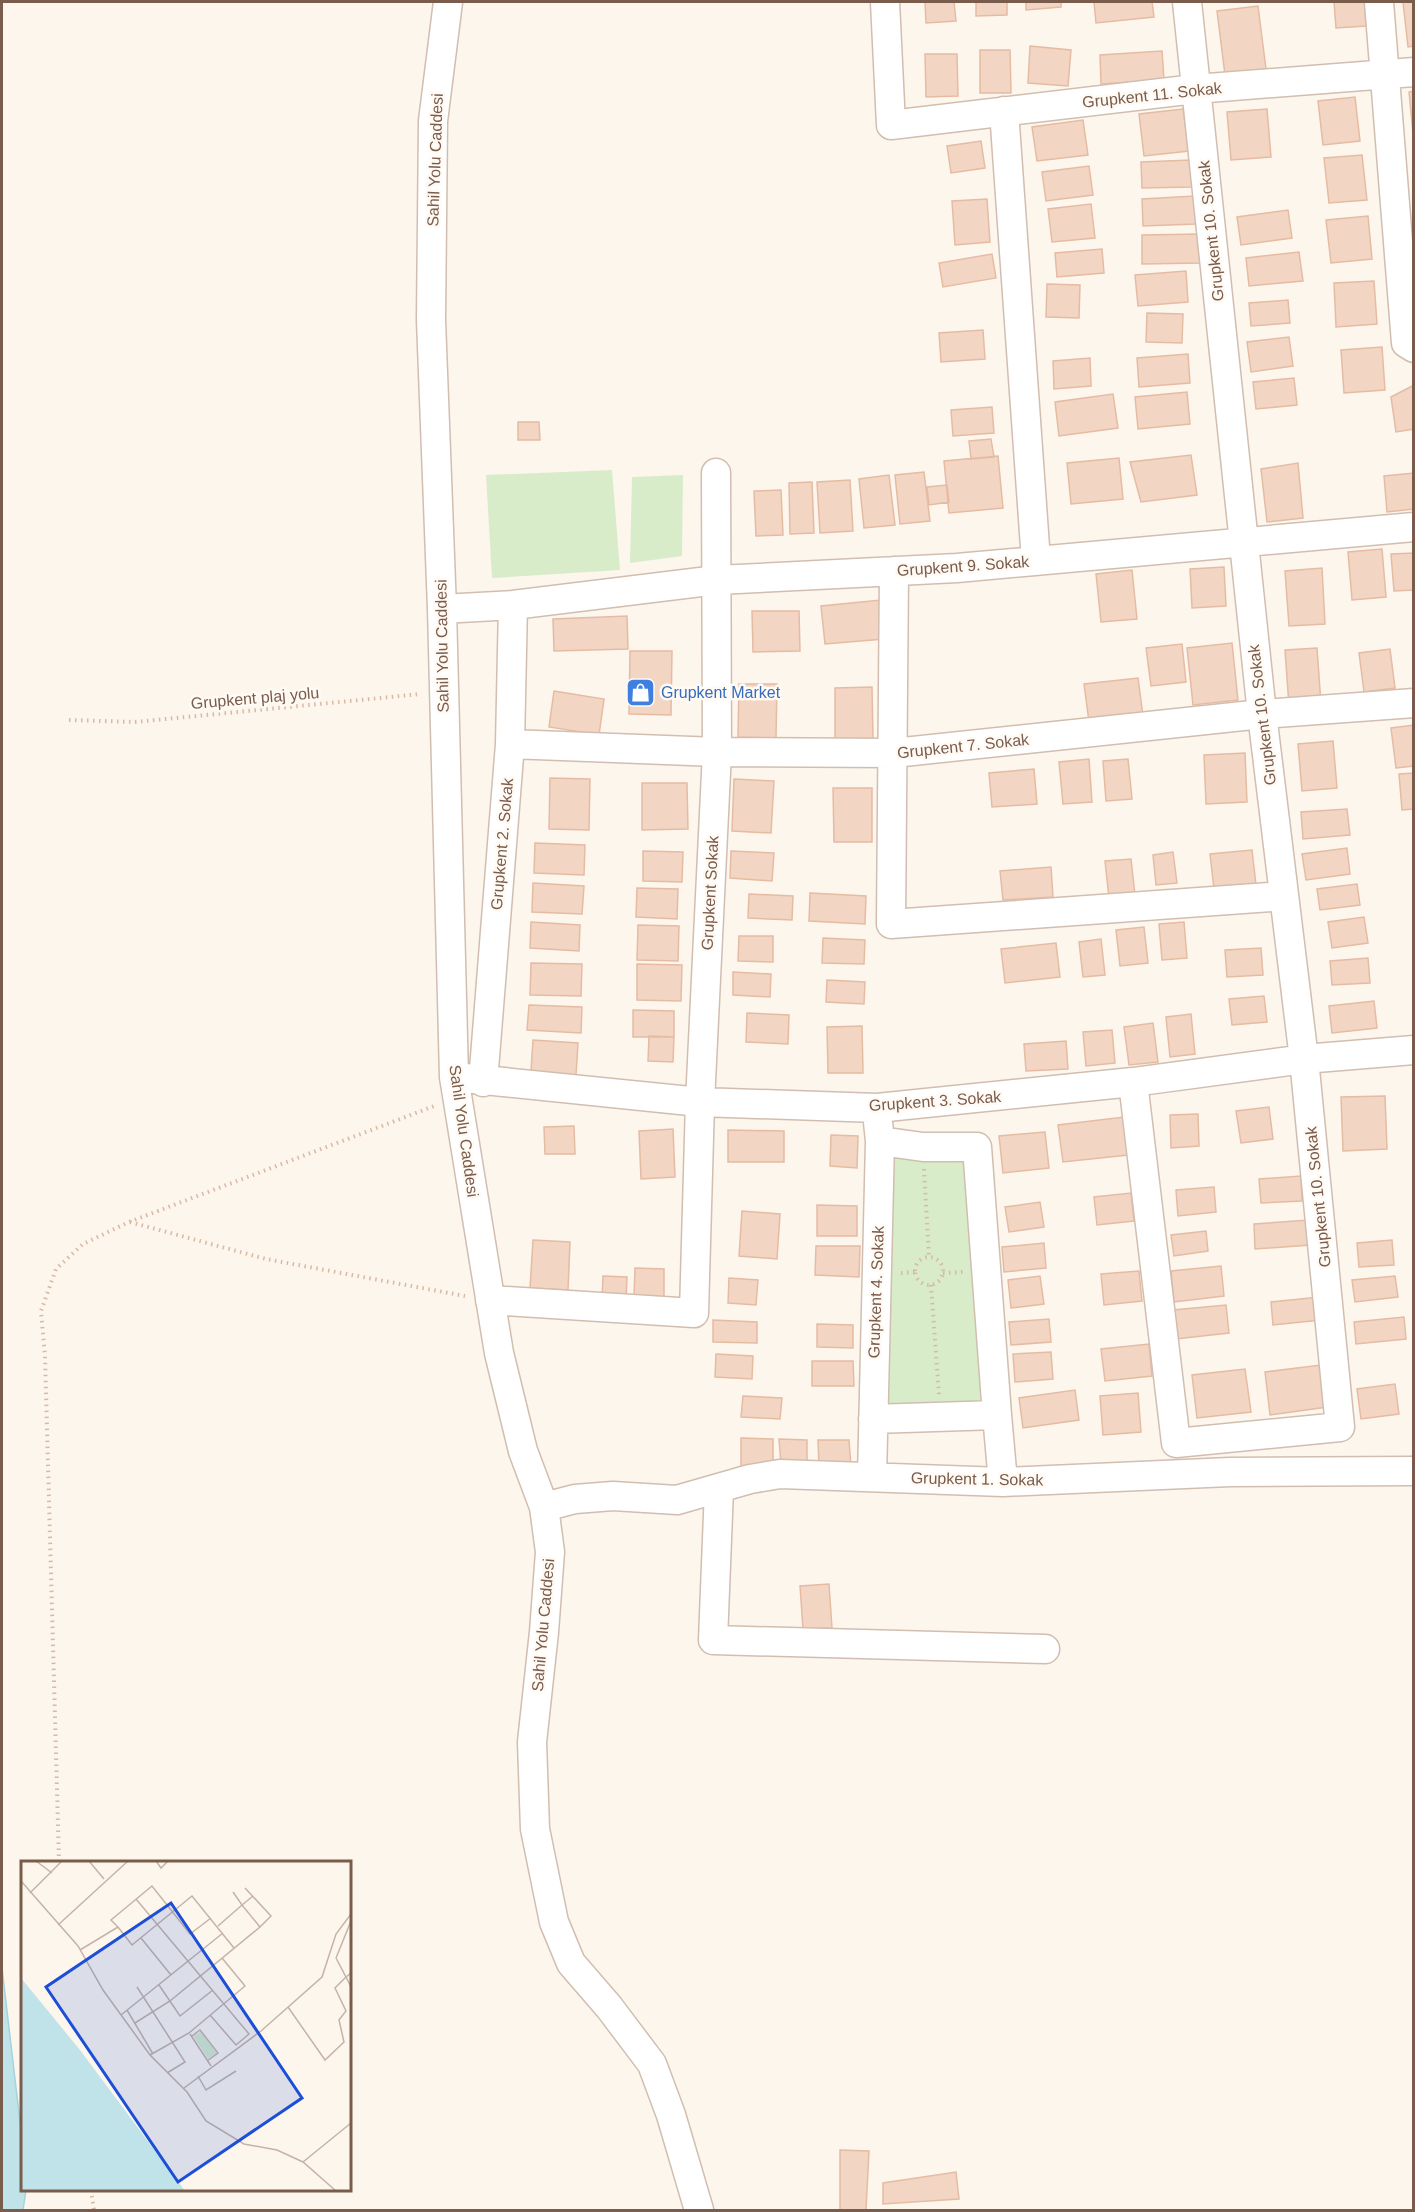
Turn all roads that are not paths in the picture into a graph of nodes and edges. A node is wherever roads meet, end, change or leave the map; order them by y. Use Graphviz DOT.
graph roads {
  1 [pos="448,2"];
  2 [pos="885,2"];
  3 [pos="1186,2"];
  4 [pos="1379,2"];
  5 [pos="1413,72"];
  6 [pos="1384,75"];
  7 [pos="1196,89"];
  8 [pos="1004,111"];
  9 [pos="1413,348"];
  10 [pos="717,474"];
  11 [pos="1413,527"];
  12 [pos="1244,543"];
  13 [pos="1036,561"];
  14 [pos="894,571"];
  15 [pos="717,580"];
  16 [pos="513,605"];
  17 [pos="442,609"];
  18 [pos="1413,703"];
  19 [pos="1262,714"];
  20 [pos="510,744"];
  21 [pos="717,752"];
  22 [pos="894,753"];
  23 [pos="1284,896"];
  24 [pos="1413,1050"];
  25 [pos="1304,1059"];
  26 [pos="483,1082"];
  27 [pos="1133,1082"];
  28 [pos="456,1087"];
  29 [pos="700,1102"];
  30 [pos="877,1108"];
  31 [pos="880,1141"];
  32 [pos="490,1300"];
  33 [pos="997,1415"];
  34 [pos="873,1419"];
  35 [pos="1413,1471"];
  36 [pos="872,1477"];
  37 [pos="1003,1482"];
  38 [pos="719,1490"];
  39 [pos="544,1507"];
  40 [pos="1045,1649"];
  41 [pos="699,2211"];
  1 -- 17 [label="street, Sahil Yolu Caddesi"];
  2 -- 8 [label="street, Grupkent 11. Sokak"];
  3 -- 7 [label="street, Grupkent 10. Sokak"];
  4 -- 6 [label="street"];
  5 -- 6 [label="street, Grupkent 11. Sokak"];
  6 -- 7 [label="street, Grupkent 11. Sokak"];
  6 -- 9 [label="street"];
  7 -- 8 [label="street, Grupkent 11. Sokak"];
  7 -- 12 [label="street, Grupkent 10. Sokak"];
  8 -- 13 [label="street"];
  10 -- 15 [label="street, Grupkent Sokak"];
  11 -- 12 [label="street, Grupkent 9. Sokak"];
  12 -- 13 [label="street, Grupkent 9. Sokak"];
  12 -- 19 [label="street, Grupkent 10. Sokak"];
  13 -- 14 [label="street, Grupkent 9. Sokak"];
  14 -- 15 [label="street, Grupkent 9. Sokak"];
  14 -- 22 [label="street"];
  15 -- 16 [label="street, Grupkent 9. Sokak"];
  15 -- 21 [label="street, Grupkent Sokak"];
  16 -- 17 [label="street, Grupkent 9. Sokak"];
  16 -- 20 [label="street, Grupkent 2. Sokak"];
  17 -- 28 [label="street, Sahil Yolu Caddesi"];
  18 -- 19 [label="street, Grupkent 7. Sokak"];
  19 -- 22 [label="street, Grupkent 7. Sokak"];
  19 -- 23 [label="street, Grupkent 10. Sokak"];
  20 -- 21 [label="street, Grupkent 7. Sokak"];
  20 -- 26 [label="street, Grupkent 2. Sokak"];
  21 -- 22 [label="street, Grupkent 7. Sokak"];
  21 -- 29 [label="street, Grupkent Sokak"];
  22 -- 23 [label="street"];
  23 -- 25 [label="street, Grupkent 10. Sokak"];
  24 -- 25 [label="street, Grupkent 3. Sokak"];
  25 -- 27 [label="street, Grupkent 3. Sokak"];
  25 -- 27 [label="street, Grupkent 10. Sokak"];
  26 -- 28 [label="street, Grupkent 3. Sokak"];
  26 -- 29 [label="street, Grupkent 3. Sokak"];
  27 -- 30 [label="street, Grupkent 3. Sokak"];
  28 -- 32 [label="street, Sahil Yolu Caddesi"];
  29 -- 30 [label="street, Grupkent 3. Sokak"];
  29 -- 32 [label="street, Grupkent Sokak"];
  30 -- 31 [label="street, Grupkent 4. Sokak"];
  31 -- 33 [label="street"];
  31 -- 34 [label="street, Grupkent 4. Sokak"];
  32 -- 39 [label="street, Sahil Yolu Caddesi"];
  33 -- 34 [label="street"];
  33 -- 37 [label="street"];
  34 -- 36 [label="street, Grupkent 4. Sokak"];
  35 -- 37 [label="street, Grupkent 1. Sokak"];
  36 -- 37 [label="street, Grupkent 1. Sokak"];
  36 -- 38 [label="street, Grupkent 1. Sokak"];
  38 -- 39 [label="street, Grupkent 1. Sokak"];
  38 -- 40 [label="street"];
  39 -- 41 [label="street, Sahil Yolu Caddesi"];
}
